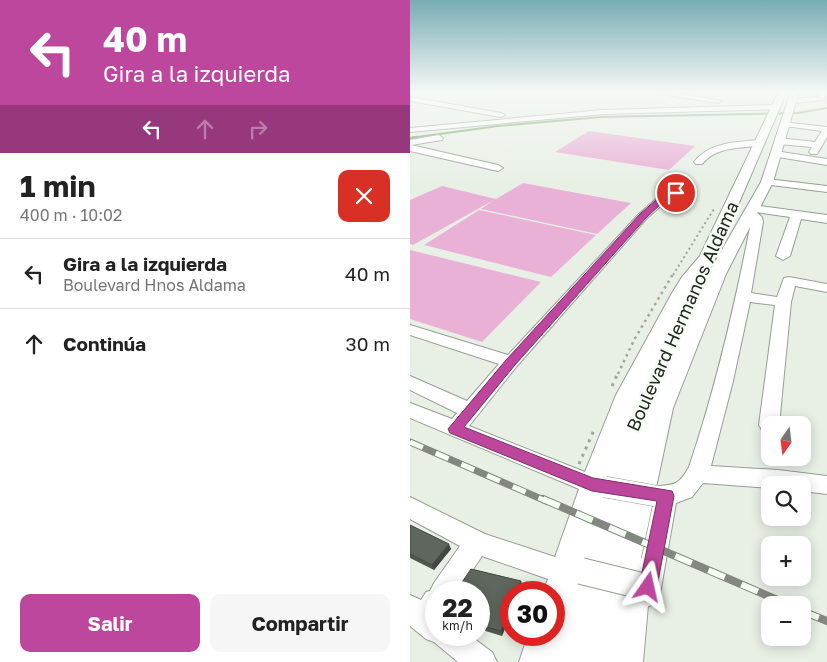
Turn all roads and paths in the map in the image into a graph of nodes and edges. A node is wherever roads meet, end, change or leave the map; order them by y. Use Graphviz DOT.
graph roads {
  1 [pos="418,122"];
  2 [pos="491,122"];
  3 [pos="772,122"];
  4 [pos="784,122"];
  5 [pos="810,122"];
  6 [pos="560,125"];
  7 [pos="441,127"];
  8 [pos="410,130"];
  9 [pos="470,134"];
  10 [pos="446,137"];
  11 [pos="410,143"];
  12 [pos="771,147"];
  13 [pos="410,148"];
  14 [pos="815,149"];
  15 [pos="827,154"];
  16 [pos="698,162"];
  17 [pos="827,162"];
  18 [pos="498,168"];
  19 [pos="767,182"];
  20 [pos="681,188"];
  21 [pos="827,189"];
  22 [pos="752,210"];
  23 [pos="796,214"];
  24 [pos="827,219"];
  25 [pos="783,256"];
  26 [pos="704,260"];
  27 [pos="827,288"];
  28 [pos="744,297"];
  29 [pos="783,302"];
  30 [pos="410,330"];
  31 [pos="511,362"];
  32 [pos="410,382"];
  33 [pos="410,410"];
  34 [pos="471,411"];
  35 [pos="769,416"];
  36 [pos="455,429"];
  37 [pos="696,474"];
  38 [pos="827,485"];
  39 [pos="598,486"];
  40 [pos="661,496"];
  41 [pos="410,506"];
  42 [pos="477,542"];
  43 [pos="629,545"];
  44 [pos="572,571"];
  45 [pos="450,581"];
  46 [pos="565,582"];
  47 [pos="645,587"];
  48 [pos="463,646"];
  49 [pos="539,646"];
  50 [pos="482,662"];
  51 [pos="534,662"];
  52 [pos="565,662"];
  53 [pos="601,662"];
  54 [pos="625,662"];
  55 [pos="634,662"];
  1 -- 7 [label="street"];
  2 -- 7 [label="street"];
  3 -- 12 [label="main road, Boulevard Hermanos Aldama"];
  4 -- 12 [label="main road, Boulevard Hermanos Aldama"];
  5 -- 14 [label="street"];
  6 -- 9 [label="street"];
  7 -- 8 [label="street"];
  10 -- 11 [label="street"];
  12 -- 14 [label="street"];
  12 -- 16 [label="street"];
  12 -- 17 [label="street"];
  12 -- 19 [label="main road, Boulevard Hermanos Aldama"];
  12 -- 26 [label="main road, Boulevard Hermanos Aldama"];
  13 -- 18 [label="street"];
  14 -- 15 [label="street"];
  19 -- 21 [label="street"];
  19 -- 22 [label="main road, Boulevard Hermanos Aldama"];
  20 -- 31 [label="lane"];
  22 -- 23 [label="lane"];
  22 -- 28 [label="street"];
  22 -- 43 [label="main road, Boulevard Hermanos Aldama"];
  23 -- 24 [label="lane"];
  23 -- 25 [label="street"];
  26 -- 39 [label="street"];
  26 -- 52 [label="main road, Boulevard Hermanos Aldama"];
  27 -- 29 [label="street"];
  28 -- 29 [label="street"];
  28 -- 37 [label="street"];
  29 -- 35 [label="street"];
  30 -- 31 [label="street"];
  31 -- 34 [label="street"];
  32 -- 34 [label="street"];
  33 -- 36 [label="street"];
  34 -- 36 [label="street"];
  36 -- 39 [label="street"];
  37 -- 38 [label="lane"];
  37 -- 40 [label="street"];
  39 -- 40 [label="street, bridge"];
  39 -- 44 [label="street"];
  40 -- 47 [label="street"];
  41 -- 42 [label="street"];
  42 -- 44 [label="street"];
  42 -- 45 [label="street"];
  43 -- 53 [label="main road, Boulevard Hermanos Aldama"];
  43 -- 54 [label="main road"];
  44 -- 46 [label="street"];
  44 -- 47 [label="street, bridge"];
  47 -- 55 [label="street"];
  48 -- 50 [label="street"];
  49 -- 51 [label="street"];
}
